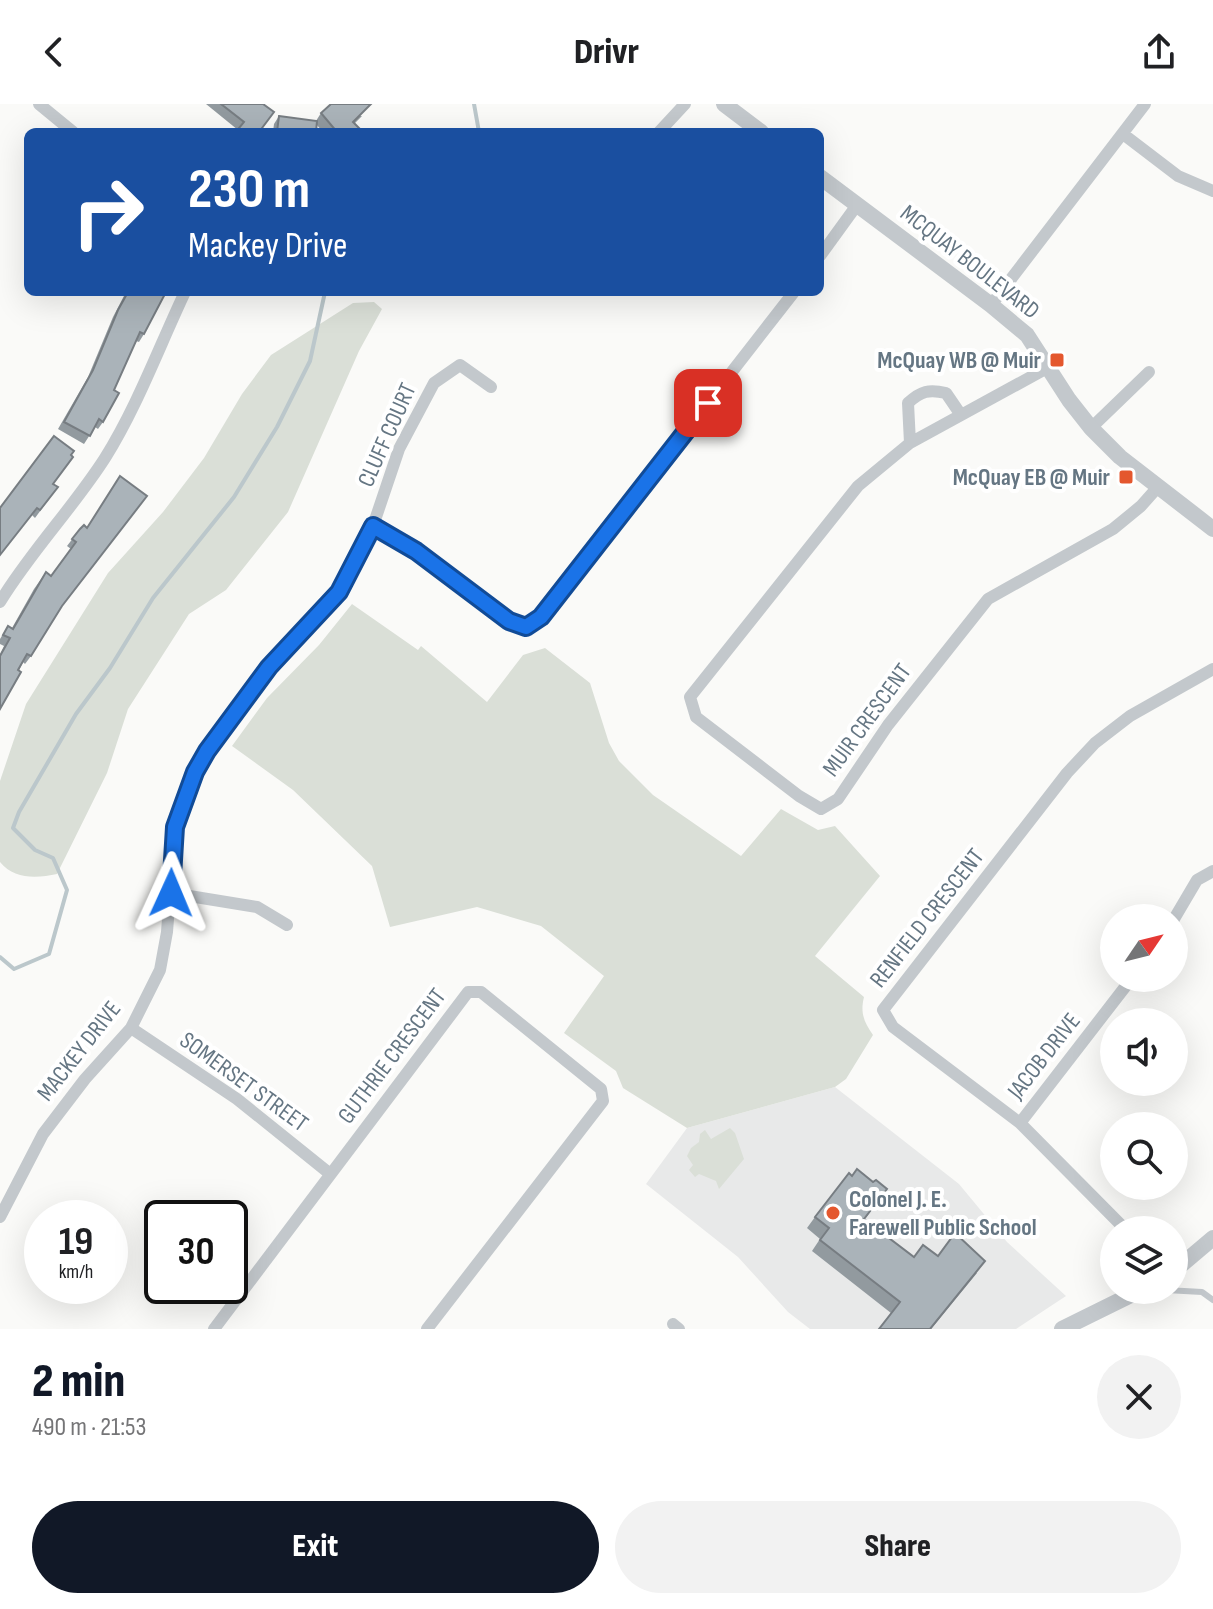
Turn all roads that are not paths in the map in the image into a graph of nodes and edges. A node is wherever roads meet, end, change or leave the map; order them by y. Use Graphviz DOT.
graph roads {
  1 [pos="39,104"];
  2 [pos="685,104"];
  3 [pos="724,104"];
  4 [pos="1145,104"];
  5 [pos="68,128"];
  6 [pos="663,128"];
  7 [pos="756,128"];
  8 [pos="1123,134"];
  9 [pos="824,180"];
  10 [pos="1213,191"];
  11 [pos="857,205"];
  12 [pos="824,250"];
  13 [pos="183,296"];
  14 [pos="791,296"];
  15 [pos="991,305"];
  16 [pos="1049,367"];
  17 [pos="1149,372"];
  18 [pos="491,387"];
  19 [pos="961,415"];
  20 [pos="1091,428"];
  21 [pos="910,443"];
  22 [pos="1157,488"];
  23 [pos="373,526"];
  24 [pos="1213,529"];
  25 [pos="0,602"];
  26 [pos="1213,669"];
  27 [pos="1213,871"];
  28 [pos="171,893"];
  29 [pos="1183,904"];
  30 [pos="287,925"];
  31 [pos="1121,992"];
  32 [pos="131,1028"];
  33 [pos="1020,1123"];
  34 [pos="329,1173"];
  35 [pos="1112,1216"];
  36 [pos="0,1217"];
  37 [pos="1213,1238"];
  38 [pos="1188,1259"];
  39 [pos="1188,1291"];
  40 [pos="1213,1300"];
  41 [pos="1113,1304"];
  42 [pos="214,1329"];
  43 [pos="427,1329"];
  44 [pos="1062,1329"];
  1 -- 5 [label="street"];
  2 -- 6 [label="street"];
  3 -- 7 [label="street"];
  4 -- 8 [label="street"];
  8 -- 10 [label="street"];
  8 -- 15 [label="street"];
  9 -- 11 [label="street, MCQUAY BOULEVARD"];
  11 -- 12 [label="street"];
  11 -- 15 [label="street, MCQUAY BOULEVARD"];
  13 -- 25 [label="street"];
  14 -- 23 [label="street"];
  15 -- 16 [label="street, MCQUAY BOULEVARD"];
  16 -- 19 [label="street, MUIR CRESCENT"];
  16 -- 20 [label="street, MCQUAY BOULEVARD"];
  17 -- 20 [label="street"];
  18 -- 23 [label="street, CLUFF COURT"];
  19 -- 21 [label="street, MUIR CRESCENT"];
  19 -- 21 [label="street"];
  20 -- 22 [label="street, MCQUAY BOULEVARD"];
  21 -- 22 [label="street, MUIR CRESCENT"];
  22 -- 24 [label="street, MCQUAY BOULEVARD"];
  23 -- 28 [label="street, MACKEY DRIVE"];
  26 -- 33 [label="street, RENFIELD CRESCENT"];
  27 -- 29 [label="street"];
  28 -- 30 [label="street"];
  28 -- 32 [label="street, MACKEY DRIVE"];
  31 -- 33 [label="street, JACOB DRIVE"];
  32 -- 34 [label="street, SOMERSET STREET"];
  32 -- 36 [label="street, MACKEY DRIVE"];
  33 -- 35 [label="street, RENFIELD CRESCENT"];
  34 -- 42 [label="street, GUTHRIE CRESCENT"];
  34 -- 43 [label="street, GUTHRIE CRESCENT"];
  37 -- 38 [label="street"];
  39 -- 40 [label="lane"];
  41 -- 44 [label="street"];
}
